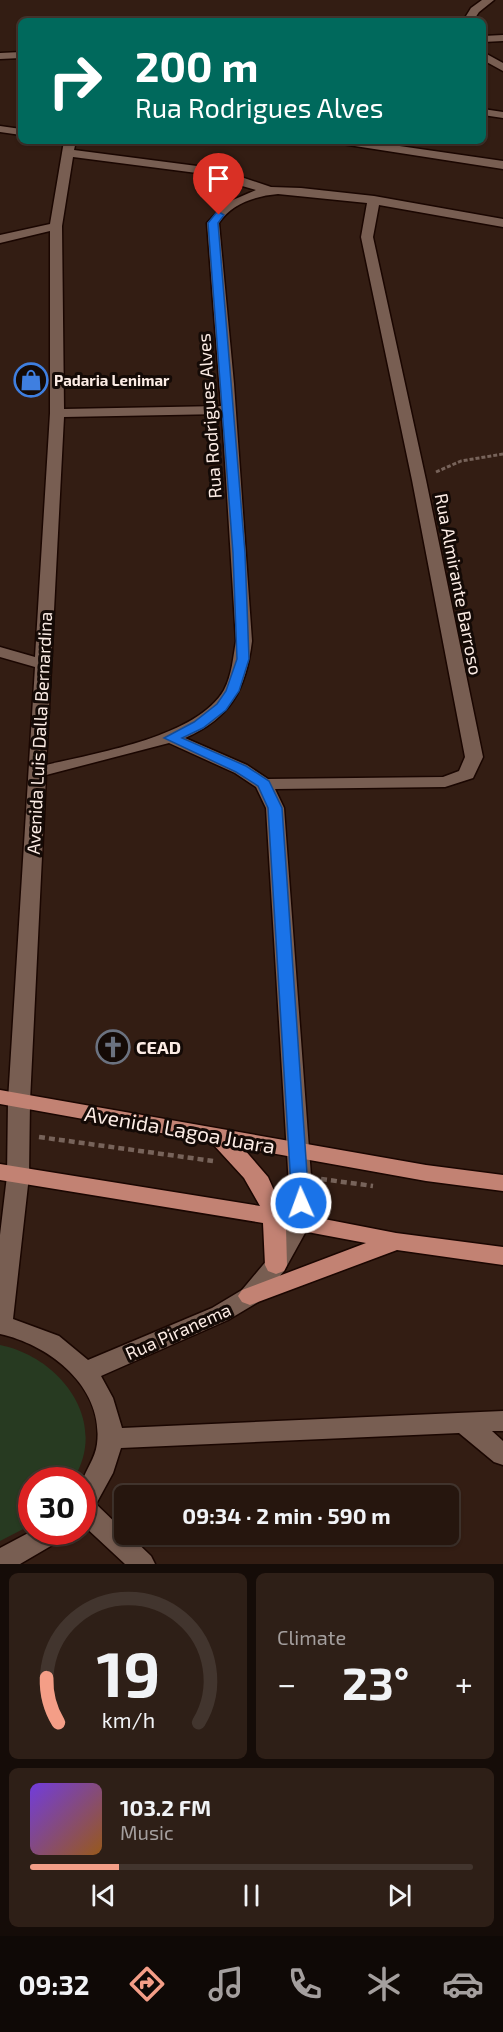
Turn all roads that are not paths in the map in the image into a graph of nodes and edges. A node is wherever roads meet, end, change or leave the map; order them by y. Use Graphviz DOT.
graph roads {
  1 [pos="489,0"];
  2 [pos="470,18"];
  3 [pos="503,38"];
  4 [pos="486,39"];
  5 [pos="18,55"];
  6 [pos="0,56"];
  7 [pos="486,57"];
  8 [pos="503,68"];
  9 [pos="486,112"];
  10 [pos="503,115"];
  11 [pos="0,129"];
  12 [pos="18,132"];
  13 [pos="69,144"];
  14 [pos="362,144"];
  15 [pos="503,165"];
  16 [pos="270,190"];
  17 [pos="374,200"];
  18 [pos="500,223"];
  19 [pos="56,226"];
  20 [pos="0,239"];
  21 [pos="228,410"];
  22 [pos="57,413"];
  23 [pos="0,652"];
  24 [pos="44,664"];
  25 [pos="171,738"];
  26 [pos="37,772"];
  27 [pos="264,784"];
  28 [pos="9,1099"];
  29 [pos="217,1135"];
  30 [pos="298,1149"];
  31 [pos="9,1174"];
  32 [pos="503,1183"];
  33 [pos="274,1217"];
  34 [pos="298,1221"];
  35 [pos="396,1241"];
  36 [pos="503,1256"];
  37 [pos="276,1265"];
  38 [pos="250,1296"];
  39 [pos="1,1325"];
  40 [pos="85,1372"];
  41 [pos="503,1421"];
  42 [pos="463,1422"];
  43 [pos="110,1439"];
  44 [pos="503,1455"];
  45 [pos="96,1480"];
  46 [pos="96,1520"];
  47 [pos="30,1545"];
  48 [pos="0,1559"];
  49 [pos="142,1564"];
  1 -- 2 [label="street"];
  3 -- 4 [label="street"];
  5 -- 6 [label="street"];
  7 -- 8 [label="street"];
  9 -- 10 [label="street"];
  11 -- 12 [label="street"];
  13 -- 16 [label="street"];
  13 -- 19 [label="street, Avenida Luis Dalla Bernardina"];
  14 -- 15 [label="street"];
  16 -- 17 [label="street, Rua Rodrigues Alves"];
  16 -- 21 [label="street, Rua Rodrigues Alves"];
  17 -- 18 [label="street, Rua Rodrigues Alves"];
  17 -- 27 [label="street, Rua Almirante Barroso"];
  19 -- 20 [label="street"];
  19 -- 22 [label="street, Avenida Luis Dalla Bernardina"];
  21 -- 22 [label="street"];
  21 -- 25 [label="street, Rua Rodrigues Alves"];
  22 -- 24 [label="street, Avenida Luis Dalla Bernardina"];
  23 -- 24 [label="street"];
  24 -- 26 [label="street, Avenida Luis Dalla Bernardina"];
  25 -- 26 [label="street, Rua Rodrigues Alves"];
  25 -- 27 [label="street"];
  26 -- 28 [label="street, Avenida Luis Dalla Bernardina"];
  27 -- 30 [label="street, Rua Piranema"];
  28 -- 29 [label="main road, Avenida Lagoa Juara"];
  28 -- 31 [label="street, Avenida Luis Dalla Bernardina"];
  29 -- 30 [label="main road, Avenida Lagoa Juara"];
  29 -- 33 [label="main road"];
  30 -- 32 [label="main road, Avenida Lagoa Juara"];
  30 -- 34 [label="street, Rua Piranema"];
  31 -- 33 [label="main road"];
  31 -- 39 [label="street, Avenida Luis Dalla Bernardina"];
  33 -- 34 [label="main road"];
  33 -- 37 [label="main road"];
  34 -- 35 [label="main road"];
  34 -- 37 [label="street, Rua Piranema"];
  35 -- 36 [label="main road"];
  35 -- 38 [label="main road"];
  37 -- 38 [label="street, Rua Piranema"];
  38 -- 40 [label="street, Rua Piranema"];
  39 -- 40 [label="street"];
  40 -- 43 [label="street"];
  41 -- 42 [label="street"];
  42 -- 43 [label="street"];
  42 -- 44 [label="street"];
  43 -- 45 [label="street"];
  46 -- 49 [label="street"];
  47 -- 48 [label="street"];
}
